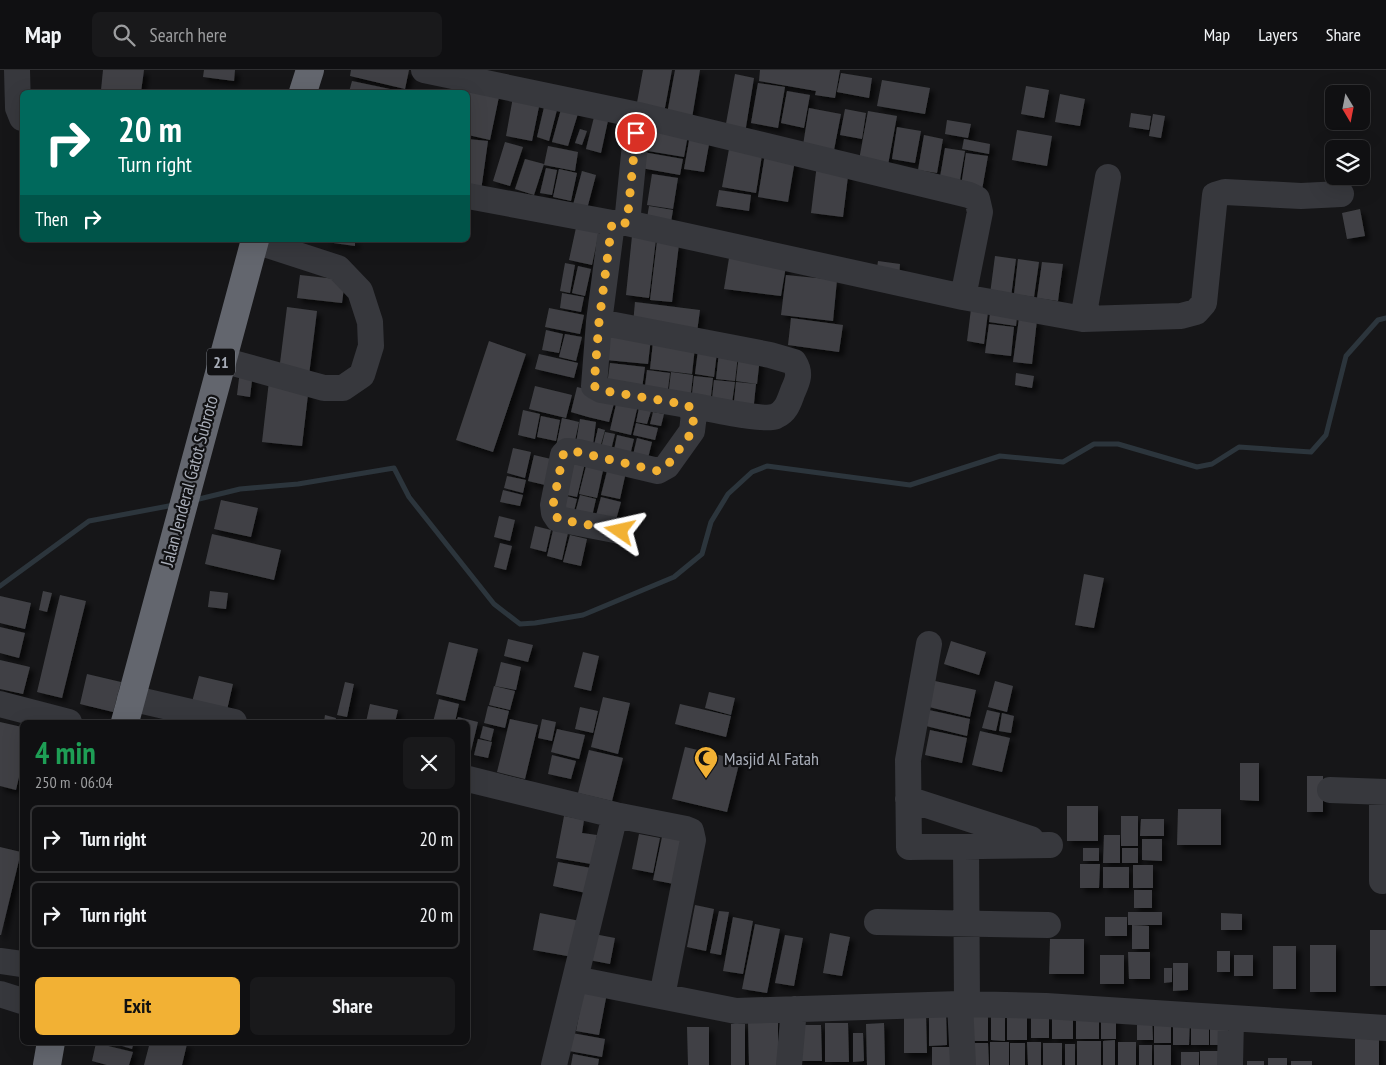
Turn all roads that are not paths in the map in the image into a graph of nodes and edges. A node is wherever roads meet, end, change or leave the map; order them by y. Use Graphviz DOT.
graph roads {
  1 [pos="17,70"];
  2 [pos="310,70"];
  3 [pos="424,70"];
  4 [pos="464,86"];
  5 [pos="304,90"];
  6 [pos="20,113"];
  7 [pos="638,116"];
  8 [pos="1108,177"];
  9 [pos="1341,194"];
  10 [pos="470,196"];
  11 [pos="619,223"];
  12 [pos="254,242"];
  13 [pos="261,242"];
  14 [pos="963,298"];
  15 [pos="1082,319"];
  16 [pos="599,322"];
  17 [pos="222,360"];
  18 [pos="688,405"];
  19 [pos="620,531"];
  20 [pos="929,644"];
  21 [pos="0,704"];
  22 [pos="128,710"];
  23 [pos="61,720"];
  24 [pos="216,720"];
  25 [pos="470,779"];
  26 [pos="1330,790"];
  27 [pos="1384,792"];
  28 [pos="908,799"];
  29 [pos="615,815"];
  30 [pos="966,847"];
  31 [pos="1382,881"];
  32 [pos="877,922"];
  33 [pos="966,923"];
  34 [pos="1048,925"];
  35 [pos="0,961"];
  36 [pos="20,964"];
  37 [pos="575,979"];
  38 [pos="0,994"];
  39 [pos="662,996"];
  40 [pos="20,1000"];
  41 [pos="963,1004"];
  42 [pos="794,1009"];
  43 [pos="1231,1019"];
  44 [pos="1386,1028"];
  45 [pos="50,1045"];
  46 [pos="47,1065"];
  47 [pos="554,1065"];
  48 [pos="789,1065"];
  49 [pos="963,1065"];
  50 [pos="1230,1065"];
  1 -- 6 [label="street"];
  2 -- 5 [label="highway"];
  3 -- 4 [label="street"];
  4 -- 7 [label="street"];
  7 -- 11 [label="street"];
  7 -- 14 [label="street"];
  8 -- 15 [label="street"];
  9 -- 15 [label="street"];
  10 -- 11 [label="street"];
  11 -- 14 [label="street"];
  11 -- 16 [label="street"];
  12 -- 17 [label="highway, Jalan Jenderal Gatot Subroto / 21"];
  13 -- 17 [label="street"];
  14 -- 15 [label="street"];
  16 -- 18 [label="street"];
  16 -- 18 [label="street"];
  17 -- 22 [label="highway, Jalan Jenderal Gatot Subroto / 21"];
  18 -- 19 [label="street"];
  20 -- 28 [label="street"];
  21 -- 23 [label="street"];
  22 -- 24 [label="street"];
  25 -- 29 [label="street"];
  26 -- 27 [label="street"];
  27 -- 31 [label="street"];
  28 -- 30 [label="street"];
  28 -- 30 [label="street"];
  29 -- 37 [label="street"];
  29 -- 39 [label="street"];
  30 -- 33 [label="street"];
  32 -- 33 [label="street"];
  33 -- 34 [label="street"];
  33 -- 41 [label="street"];
  35 -- 36 [label="street"];
  37 -- 39 [label="street"];
  37 -- 47 [label="street"];
  38 -- 40 [label="street"];
  39 -- 42 [label="street"];
  41 -- 42 [label="street"];
  41 -- 43 [label="street"];
  41 -- 49 [label="street"];
  42 -- 48 [label="street"];
  43 -- 44 [label="street"];
  43 -- 50 [label="street"];
  45 -- 46 [label="highway"];
}
